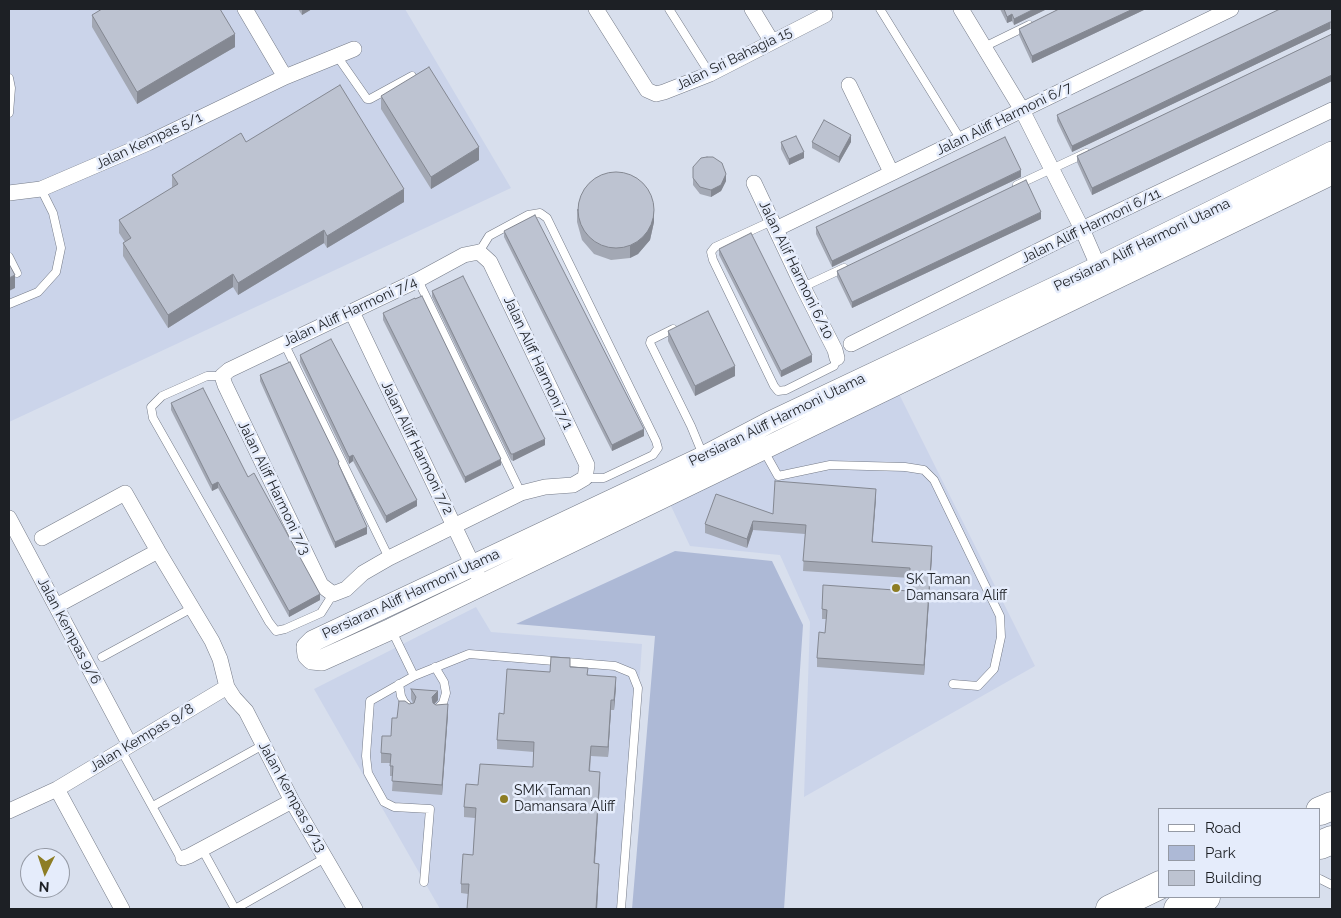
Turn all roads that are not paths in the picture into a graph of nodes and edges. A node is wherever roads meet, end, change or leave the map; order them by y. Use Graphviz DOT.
graph roads {
  1 [pos="245,9"];
  2 [pos="596,9"];
  3 [pos="669,9"];
  4 [pos="752,9"];
  5 [pos="880,9"];
  6 [pos="961,9"];
  7 [pos="1231,9"];
  8 [pos="826,12"];
  9 [pos="1206,14"];
  10 [pos="1034,22"];
  11 [pos="772,42"];
  12 [pos="984,47"];
  13 [pos="354,49"];
  14 [pos="338,56"];
  15 [pos="710,74"];
  16 [pos="412,76"];
  17 [pos="285,77"];
  18 [pos="9,78"];
  19 [pos="849,84"];
  20 [pos="1022,110"];
  21 [pos="1332,110"];
  22 [pos="9,113"];
  23 [pos="961,140"];
  24 [pos="1096,148"];
  25 [pos="1332,152"];
  26 [pos="1052,169"];
  27 [pos="891,172"];
  28 [pos="1332,174"];
  29 [pos="754,183"];
  30 [pos="41,189"];
  31 [pos="1008,190"];
  32 [pos="9,193"];
  33 [pos="774,225"];
  34 [pos="1082,229"];
  35 [pos="479,252"];
  36 [pos="9,257"];
  37 [pos="848,266"];
  38 [pos="17,273"];
  39 [pos="1102,275"];
  40 [pos="418,280"];
  41 [pos="803,287"];
  42 [pos="9,304"];
  43 [pos="352,312"];
  44 [pos="673,329"];
  45 [pos="284,343"];
  46 [pos="851,344"];
  47 [pos="837,358"];
  48 [pos="222,376"];
  49 [pos="763,449"];
  50 [pos="703,457"];
  51 [pos="585,478"];
  52 [pos="521,493"];
  53 [pos="9,518"];
  54 [pos="455,526"];
  55 [pos="42,538"];
  56 [pos="158,551"];
  57 [pos="389,558"];
  58 [pos="473,565"];
  59 [pos="482,584"];
  60 [pos="333,594"];
  61 [pos="56,606"];
  62 [pos="192,608"];
  63 [pos="391,628"];
  64 [pos="102,657"];
  65 [pos="435,667"];
  66 [pos="414,676"];
  67 [pos="400,684"];
  68 [pos="952,684"];
  69 [pos="228,687"];
  70 [pos="410,708"];
  71 [pos="437,708"];
  72 [pos="263,745"];
  73 [pos="126,748"];
  74 [pos="57,789"];
  75 [pos="292,801"];
  76 [pos="153,806"];
  77 [pos="9,811"];
  78 [pos="202,849"];
  79 [pos="183,858"];
  80 [pos="325,858"];
  81 [pos="424,882"];
  82 [pos="1158,886"];
  83 [pos="1204,898"];
  84 [pos="122,909"];
  85 [pos="235,909"];
  86 [pos="354,909"];
  87 [pos="621,909"];
  88 [pos="1110,909"];
  89 [pos="1178,909"];
  1 -- 17 [label="street"];
  2 -- 15 [label="street, Jalan Sri Bahagia 15"];
  3 -- 15 [label="lane"];
  4 -- 11 [label="street"];
  5 -- 23 [label="lane"];
  6 -- 12 [label="street"];
  7 -- 9 [label="street, Jalan Aliff Harmoni 6/7"];
  8 -- 11 [label="street, Jalan Sri Bahagia 15"];
  9 -- 20 [label="street, Jalan Aliff Harmoni 6/7"];
  10 -- 12 [label="lane"];
  11 -- 15 [label="street, Jalan Sri Bahagia 15"];
  12 -- 20 [label="street"];
  13 -- 14 [label="street, Jalan Kempas 5/1"];
  14 -- 16 [label="lane"];
  14 -- 17 [label="street, Jalan Kempas 5/1"];
  17 -- 30 [label="street, Jalan Kempas 5/1"];
  18 -- 22 [label="lane"];
  19 -- 27 [label="street"];
  20 -- 23 [label="street, Jalan Aliff Harmoni 6/7"];
  20 -- 26 [label="street"];
  21 -- 34 [label="street, Jalan Aliff Harmoni 6/11"];
  23 -- 27 [label="street, Jalan Aliff Harmoni 6/7"];
  24 -- 26 [label="lane"];
  25 -- 39 [label="street, Persiaran Aliff Harmoni Utama"];
  26 -- 31 [label="lane"];
  26 -- 34 [label="street"];
  27 -- 33 [label="street, Jalan Aliff Harmoni 6/7"];
  28 -- 39 [label="street, Persiaran Aliff Harmoni Utama"];
  29 -- 33 [label="street, Jalan Alif Harmoni 6/10"];
  30 -- 32 [label="street, Jalan Kempas 5/1"];
  30 -- 42 [label="lane"];
  33 -- 41 [label="street, Jalan Alif Harmoni 6/10"];
  33 -- 47 [label="lane"];
  34 -- 39 [label="street"];
  34 -- 46 [label="street, Jalan Aliff Harmoni 6/11"];
  35 -- 40 [label="street, Jalan Aliff Harmoni 7/4"];
  35 -- 51 [label="street, Jalan Aliff Harmoni 7/1"];
  35 -- 51 [label="lane"];
  36 -- 38 [label="lane"];
  37 -- 41 [label="lane"];
  39 -- 49 [label="street, Persiaran Aliff Harmoni Utama"];
  39 -- 50 [label="street, Persiaran Aliff Harmoni Utama"];
  40 -- 43 [label="street, Jalan Aliff Harmoni 7/4"];
  40 -- 52 [label="lane"];
  41 -- 47 [label="street, Jalan Alif Harmoni 6/10"];
  43 -- 45 [label="street, Jalan Aliff Harmoni 7/4"];
  43 -- 54 [label="street, Jalan Aliff Harmoni 7/2"];
  44 -- 50 [label="lane"];
  45 -- 48 [label="street, Jalan Aliff Harmoni 7/4"];
  45 -- 57 [label="lane"];
  48 -- 60 [label="street, Jalan Aliff Harmoni 7/3"];
  48 -- 60 [label="lane"];
  49 -- 59 [label="street, Persiaran Aliff Harmoni Utama"];
  49 -- 68 [label="lane"];
  50 -- 58 [label="street, Persiaran Aliff Harmoni Utama"];
  51 -- 52 [label="street"];
  52 -- 54 [label="street"];
  53 -- 61 [label="street, Jalan Kempas 9/6"];
  54 -- 57 [label="street"];
  54 -- 58 [label="street, Jalan Aliff Harmoni 7/2"];
  55 -- 56 [label="street, Jalan Kempas 9/13"];
  56 -- 61 [label="street"];
  56 -- 62 [label="street, Jalan Kempas 9/13"];
  57 -- 60 [label="street"];
  58 -- 59 [label="street, Jalan Aliff Harmoni 7/2"];
  58 -- 63 [label="street, Persiaran Aliff Harmoni Utama"];
  59 -- 63 [label="street, Persiaran Aliff Harmoni Utama"];
  61 -- 73 [label="street, Jalan Kempas 9/6"];
  62 -- 64 [label="lane"];
  62 -- 69 [label="street, Jalan Kempas 9/13"];
  63 -- 66 [label="lane"];
  65 -- 66 [label="lane"];
  65 -- 71 [label="lane"];
  65 -- 87 [label="lane"];
  66 -- 67 [label="lane"];
  67 -- 70 [label="lane"];
  67 -- 81 [label="lane"];
  69 -- 72 [label="street, Jalan Kempas 9/13"];
  69 -- 73 [label="street, Jalan Kempas 9/8"];
  72 -- 75 [label="street, Jalan Kempas 9/13"];
  72 -- 76 [label="lane"];
  73 -- 74 [label="street, Jalan Kempas 9/8"];
  73 -- 76 [label="lane"];
  74 -- 77 [label="street, Jalan Kempas 9/8"];
  74 -- 84 [label="street"];
  75 -- 78 [label="street"];
  75 -- 80 [label="street, Jalan Kempas 9/13"];
  76 -- 79 [label="lane"];
  78 -- 79 [label="street"];
  78 -- 85 [label="lane"];
  80 -- 85 [label="lane"];
  80 -- 86 [label="street, Jalan Kempas 9/13"];
  82 -- 88 [label="highway"];
  83 -- 89 [label="highway"];
}
